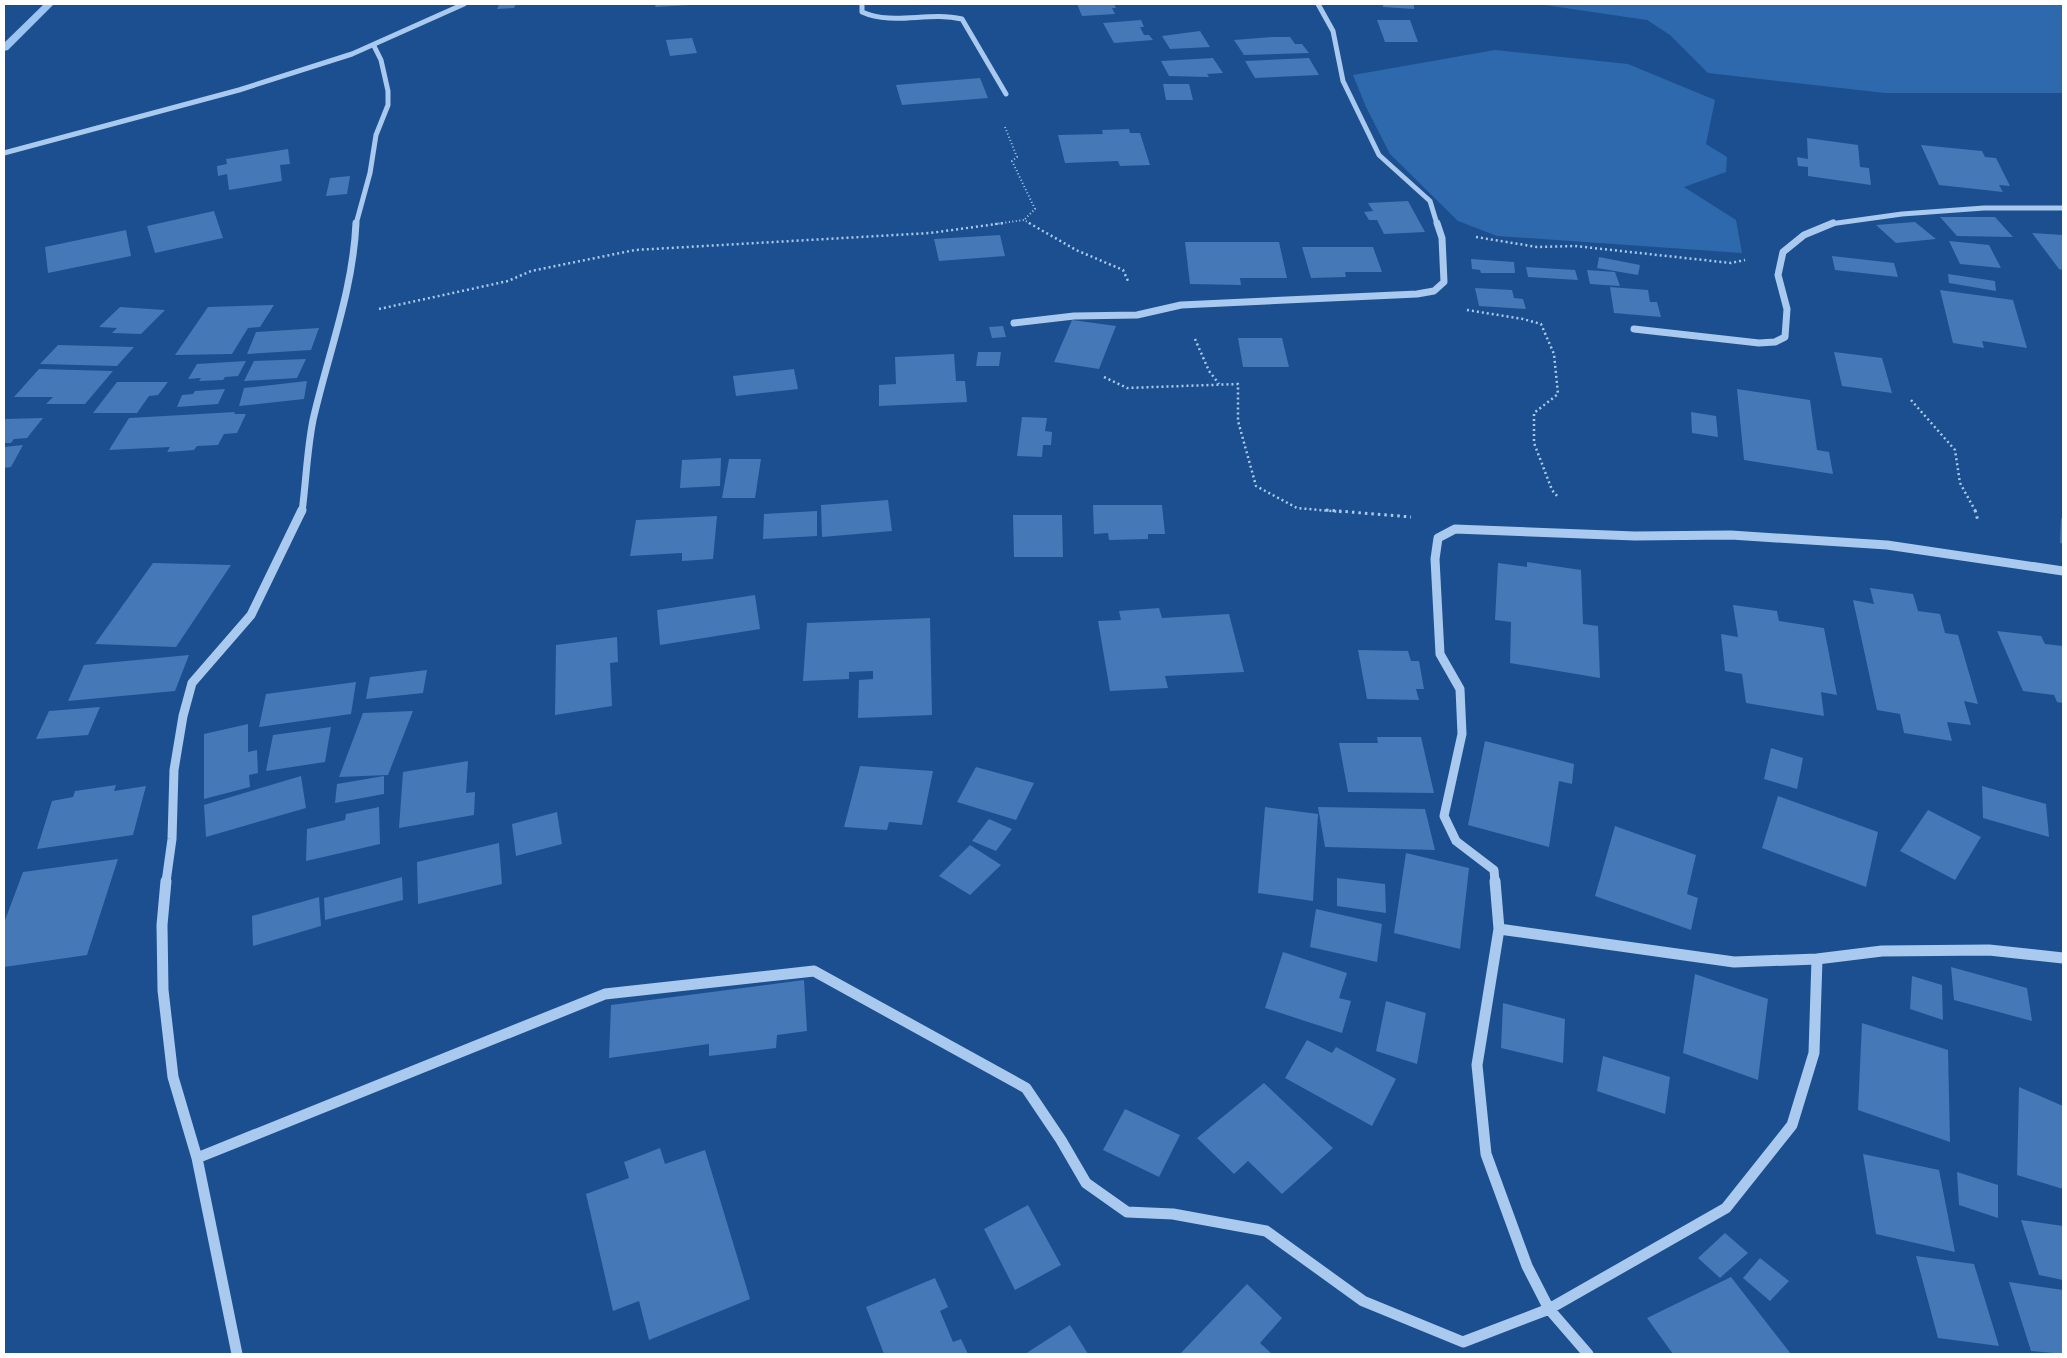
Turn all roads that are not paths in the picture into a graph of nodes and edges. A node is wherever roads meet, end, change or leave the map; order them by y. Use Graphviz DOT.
graph roads {
  1 [pos="464,4"];
  2 [pos="862,4"];
  3 [pos="1318,4"];
  4 [pos="374,46"];
  5 [pos="1006,94"];
  6 [pos="4,153"];
  7 [pos="2063,208"];
  8 [pos="1014,323"];
  9 [pos="1634,329"];
  10 [pos="2063,572"];
  11 [pos="1499,929"];
  12 [pos="2063,958"];
  13 [pos="1817,959"];
  14 [pos="197,1158"];
  15 [pos="1549,1309"];
  16 [pos="237,1354"];
  17 [pos="1588,1354"];
  1 -- 4 [label="street"];
  2 -- 5 [label="street"];
  3 -- 8 [label="street"];
  4 -- 6 [label="street"];
  4 -- 14 [label="street"];
  7 -- 9 [label="street"];
  10 -- 11 [label="street"];
  11 -- 13 [label="street"];
  11 -- 15 [label="street"];
  12 -- 13 [label="street"];
  13 -- 15 [label="street"];
  14 -- 15 [label="street"];
  14 -- 16 [label="street"];
  15 -- 17 [label="street"];
}
